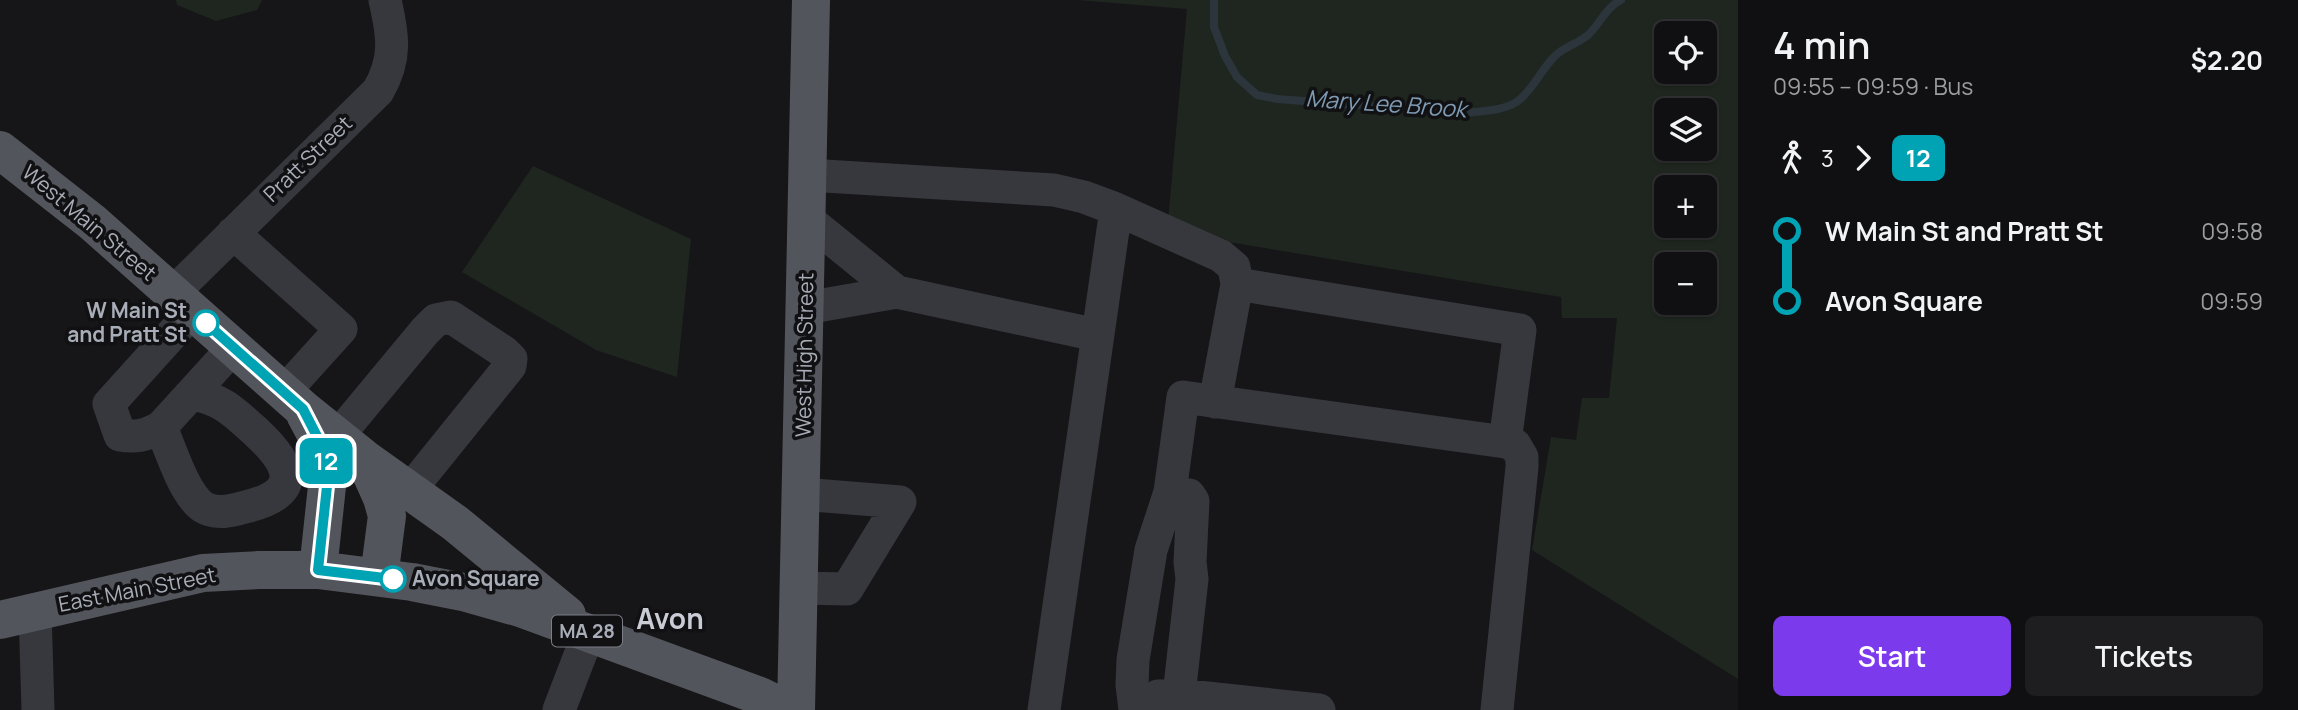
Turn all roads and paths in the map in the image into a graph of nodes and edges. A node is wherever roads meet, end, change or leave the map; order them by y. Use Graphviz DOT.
graph roads {
  1 [pos="385,0"];
  2 [pos="811,0"];
  3 [pos="0,150"];
  4 [pos="808,176"];
  5 [pos="1116,209"];
  6 [pos="807,219"];
  7 [pos="233,233"];
  8 [pos="1237,284"];
  9 [pos="897,292"];
  10 [pos="182,303"];
  11 [pos="806,308"];
  12 [pos="1097,335"];
  13 [pos="233,348"];
  14 [pos="192,394"];
  15 [pos="293,400"];
  16 [pos="1215,402"];
  17 [pos="155,430"];
  18 [pos="1505,442"];
  19 [pos="351,447"];
  20 [pos="410,490"];
  21 [pos="1170,492"];
  22 [pos="801,494"];
  23 [pos="318,570"];
  24 [pos="379,577"];
  25 [pos="799,588"];
  26 [pos="18,616"];
  27 [pos="589,632"];
  28 [pos="1179,695"];
  29 [pos="1134,709"];
  30 [pos="38,710"];
  31 [pos="559,710"];
  32 [pos="788,710"];
  33 [pos="796,710"];
  34 [pos="1044,710"];
  35 [pos="1319,710"];
  36 [pos="1497,710"];
  1 -- 7 [label="street, Pratt Street"];
  2 -- 4 [label="main road, West High Street"];
  3 -- 10 [label="main road, West Main Street"];
  4 -- 5 [label="street"];
  4 -- 6 [label="main road, West High Street"];
  5 -- 8 [label="street"];
  5 -- 12 [label="street"];
  6 -- 9 [label="street"];
  6 -- 11 [label="main road, West High Street"];
  7 -- 10 [label="street, Pratt Street"];
  7 -- 15 [label="street"];
  8 -- 16 [label="street"];
  8 -- 18 [label="street"];
  9 -- 11 [label="street"];
  9 -- 12 [label="street"];
  10 -- 13 [label="main road, West Main Street"];
  10 -- 17 [label="street, Pratt Street"];
  11 -- 22 [label="main road, West High Street"];
  12 -- 34 [label="street"];
  13 -- 14 [label="street"];
  13 -- 15 [label="main road, West Main Street"];
  14 -- 17 [label="street"];
  14 -- 17 [label="street"];
  15 -- 19 [label="main road, West Main Street"];
  15 -- 23 [label="main road"];
  16 -- 18 [label="street"];
  16 -- 21 [label="street"];
  18 -- 36 [label="street"];
  19 -- 20 [label="main road, West Main Street"];
  19 -- 20 [label="street"];
  19 -- 24 [label="main road"];
  20 -- 27 [label="main road, West Main Street"];
  21 -- 28 [label="street"];
  21 -- 29 [label="street"];
  22 -- 25 [label="main road, West High Street"];
  22 -- 25 [label="street"];
  23 -- 24 [label="main road, MA 28"];
  23 -- 26 [label="main road, East Main Street / MA 28"];
  24 -- 27 [label="main road, MA 28"];
  25 -- 33 [label="main road, West High Street"];
  26 -- 30 [label="street"];
  27 -- 31 [label="street"];
  27 -- 32 [label="main road, MA 28"];
  28 -- 29 [label="street"];
  28 -- 35 [label="street"];
}
